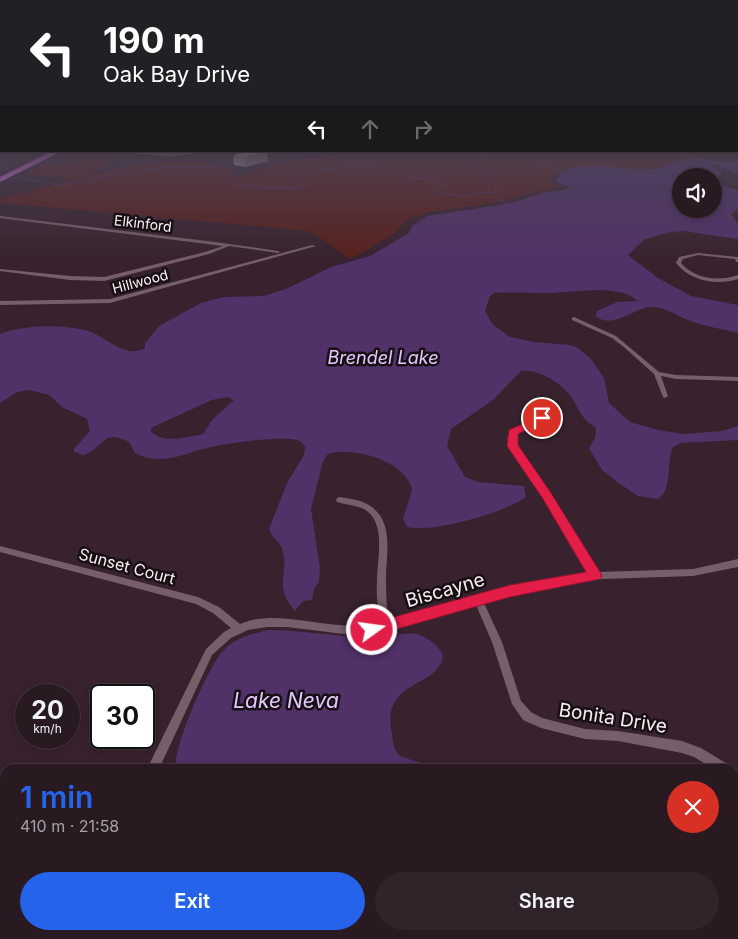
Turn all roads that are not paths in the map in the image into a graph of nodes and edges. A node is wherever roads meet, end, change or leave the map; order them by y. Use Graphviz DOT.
graph roads {
  1 [pos="0,217"];
  2 [pos="229,245"];
  3 [pos="314,246"];
  4 [pos="283,253"];
  5 [pos="738,259"];
  6 [pos="0,270"];
  7 [pos="738,277"];
  8 [pos="0,303"];
  9 [pos="574,319"];
  10 [pos="657,373"];
  11 [pos="738,380"];
  12 [pos="665,396"];
  13 [pos="542,418"];
  14 [pos="340,500"];
  15 [pos="0,548"];
  16 [pos="738,563"];
  17 [pos="595,576"];
  18 [pos="479,600"];
  19 [pos="384,626"];
  20 [pos="238,628"];
  21 [pos="155,764"];
  22 [pos="717,764"];
  1 -- 2 [label="street, Elkinford"];
  2 -- 4 [label="street, Elkinford"];
  2 -- 6 [label="street"];
  3 -- 4 [label="street, Hillwood"];
  4 -- 8 [label="street, Hillwood"];
  5 -- 7 [label="street"];
  9 -- 10 [label="street"];
  10 -- 11 [label="street"];
  10 -- 12 [label="street"];
  13 -- 17 [label="street"];
  14 -- 19 [label="street"];
  15 -- 20 [label="street, Sunset Court"];
  16 -- 17 [label="street, Biscayne"];
  17 -- 18 [label="street, Biscayne"];
  18 -- 19 [label="street, Biscayne"];
  18 -- 22 [label="street, Bonita Drive"];
  19 -- 20 [label="street, Biscayne"];
  20 -- 21 [label="street, Biscayne"];
}
